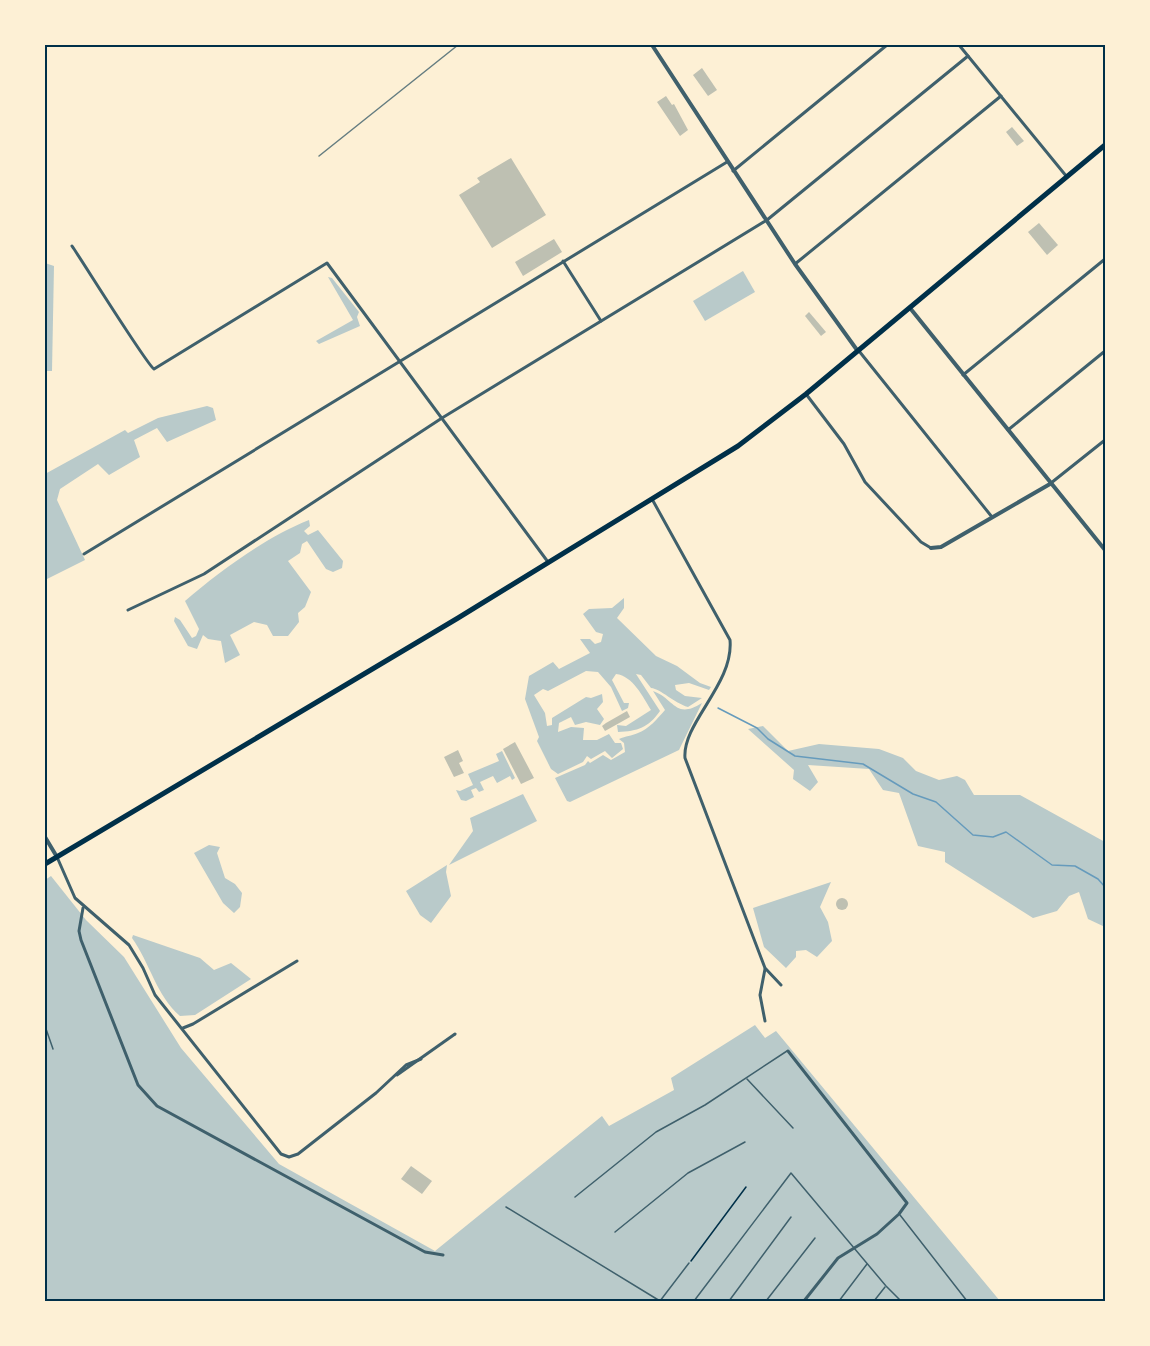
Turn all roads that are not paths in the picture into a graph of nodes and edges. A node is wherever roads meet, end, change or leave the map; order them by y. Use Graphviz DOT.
graph roads {
  1 [pos="652,45"];
  2 [pos="887,45"];
  3 [pos="959,45"];
  4 [pos="968,56"];
  5 [pos="1001,96"];
  6 [pos="1105,145"];
  7 [pos="727,162"];
  8 [pos="733,171"];
  9 [pos="1067,177"];
  10 [pos="767,220"];
  11 [pos="72,246"];
  12 [pos="1105,259"];
  13 [pos="563,261"];
  14 [pos="795,264"];
  15 [pos="909,308"];
  16 [pos="601,321"];
  17 [pos="857,350"];
  18 [pos="1105,351"];
  19 [pos="400,359"];
  20 [pos="963,375"];
  21 [pos="806,394"];
  22 [pos="442,418"];
  23 [pos="1008,430"];
  24 [pos="1105,440"];
  25 [pos="1050,484"];
  26 [pos="652,499"];
  27 [pos="992,517"];
  28 [pos="931,548"];
  29 [pos="1105,550"];
  30 [pos="84,554"];
  31 [pos="548,562"];
  32 [pos="128,610"];
  33 [pos="45,837"];
  34 [pos="57,857"];
  35 [pos="45,864"];
  36 [pos="83,908"];
  37 [pos="297,961"];
  38 [pos="765,968"];
  39 [pos="781,985"];
  40 [pos="765,1021"];
  41 [pos="45,1026"];
  42 [pos="183,1028"];
  43 [pos="455,1034"];
  44 [pos="53,1048"];
  45 [pos="788,1051"];
  46 [pos="746,1078"];
  47 [pos="793,1128"];
  48 [pos="745,1142"];
  49 [pos="575,1197"];
  50 [pos="507,1207"];
  51 [pos="899,1214"];
  52 [pos="791,1217"];
  53 [pos="615,1232"];
  54 [pos="815,1238"];
  55 [pos="856,1249"];
  56 [pos="443,1256"];
  57 [pos="689,1263"];
  58 [pos="867,1264"];
  59 [pos="886,1286"];
  60 [pos="660,1301"];
  61 [pos="694,1301"];
  62 [pos="729,1301"];
  63 [pos="766,1301"];
  64 [pos="804,1301"];
  65 [pos="839,1301"];
  66 [pos="874,1301"];
  67 [pos="901,1301"];
  68 [pos="967,1301"];
  1 -- 7 [label="street"];
  2 -- 8 [label="street"];
  3 -- 4 [label="street"];
  4 -- 5 [label="street"];
  4 -- 10 [label="street"];
  5 -- 9 [label="street"];
  5 -- 14 [label="street"];
  6 -- 9 [label="main road"];
  7 -- 8 [label="street"];
  7 -- 13 [label="street"];
  8 -- 10 [label="street"];
  9 -- 15 [label="main road"];
  10 -- 14 [label="street"];
  10 -- 16 [label="street"];
  11 -- 19 [label="street"];
  12 -- 20 [label="street"];
  13 -- 16 [label="street"];
  13 -- 19 [label="street"];
  14 -- 17 [label="street"];
  15 -- 17 [label="main road"];
  15 -- 20 [label="street"];
  16 -- 22 [label="street"];
  17 -- 21 [label="main road"];
  17 -- 27 [label="street"];
  18 -- 23 [label="street"];
  19 -- 22 [label="street"];
  19 -- 30 [label="street"];
  20 -- 23 [label="street"];
  21 -- 26 [label="main road"];
  21 -- 28 [label="street"];
  22 -- 31 [label="street"];
  22 -- 32 [label="street"];
  23 -- 25 [label="street"];
  24 -- 25 [label="street"];
  25 -- 27 [label="street"];
  25 -- 29 [label="street"];
  26 -- 31 [label="main road"];
  26 -- 38 [label="street"];
  27 -- 28 [label="street"];
  31 -- 34 [label="main road"];
  33 -- 34 [label="street"];
  34 -- 35 [label="main road"];
  34 -- 36 [label="street"];
  36 -- 42 [label="street"];
  36 -- 56 [label="street"];
  37 -- 42 [label="street"];
  38 -- 39 [label="street"];
  38 -- 40 [label="street"];
  41 -- 44 [label="lane"];
  42 -- 43 [label="street"];
  45 -- 46 [label="lane"];
  45 -- 51 [label="street"];
  46 -- 47 [label="lane"];
  46 -- 49 [label="lane"];
  48 -- 53 [label="lane"];
  50 -- 60 [label="lane"];
  51 -- 55 [label="street"];
  51 -- 68 [label="lane"];
  52 -- 62 [label="lane"];
  54 -- 63 [label="lane"];
  55 -- 58 [label="lane"];
  55 -- 61 [label="lane"];
  55 -- 64 [label="street"];
  57 -- 60 [label="lane"];
  58 -- 59 [label="lane"];
  58 -- 65 [label="lane"];
  59 -- 66 [label="lane"];
  59 -- 67 [label="lane"];
}
